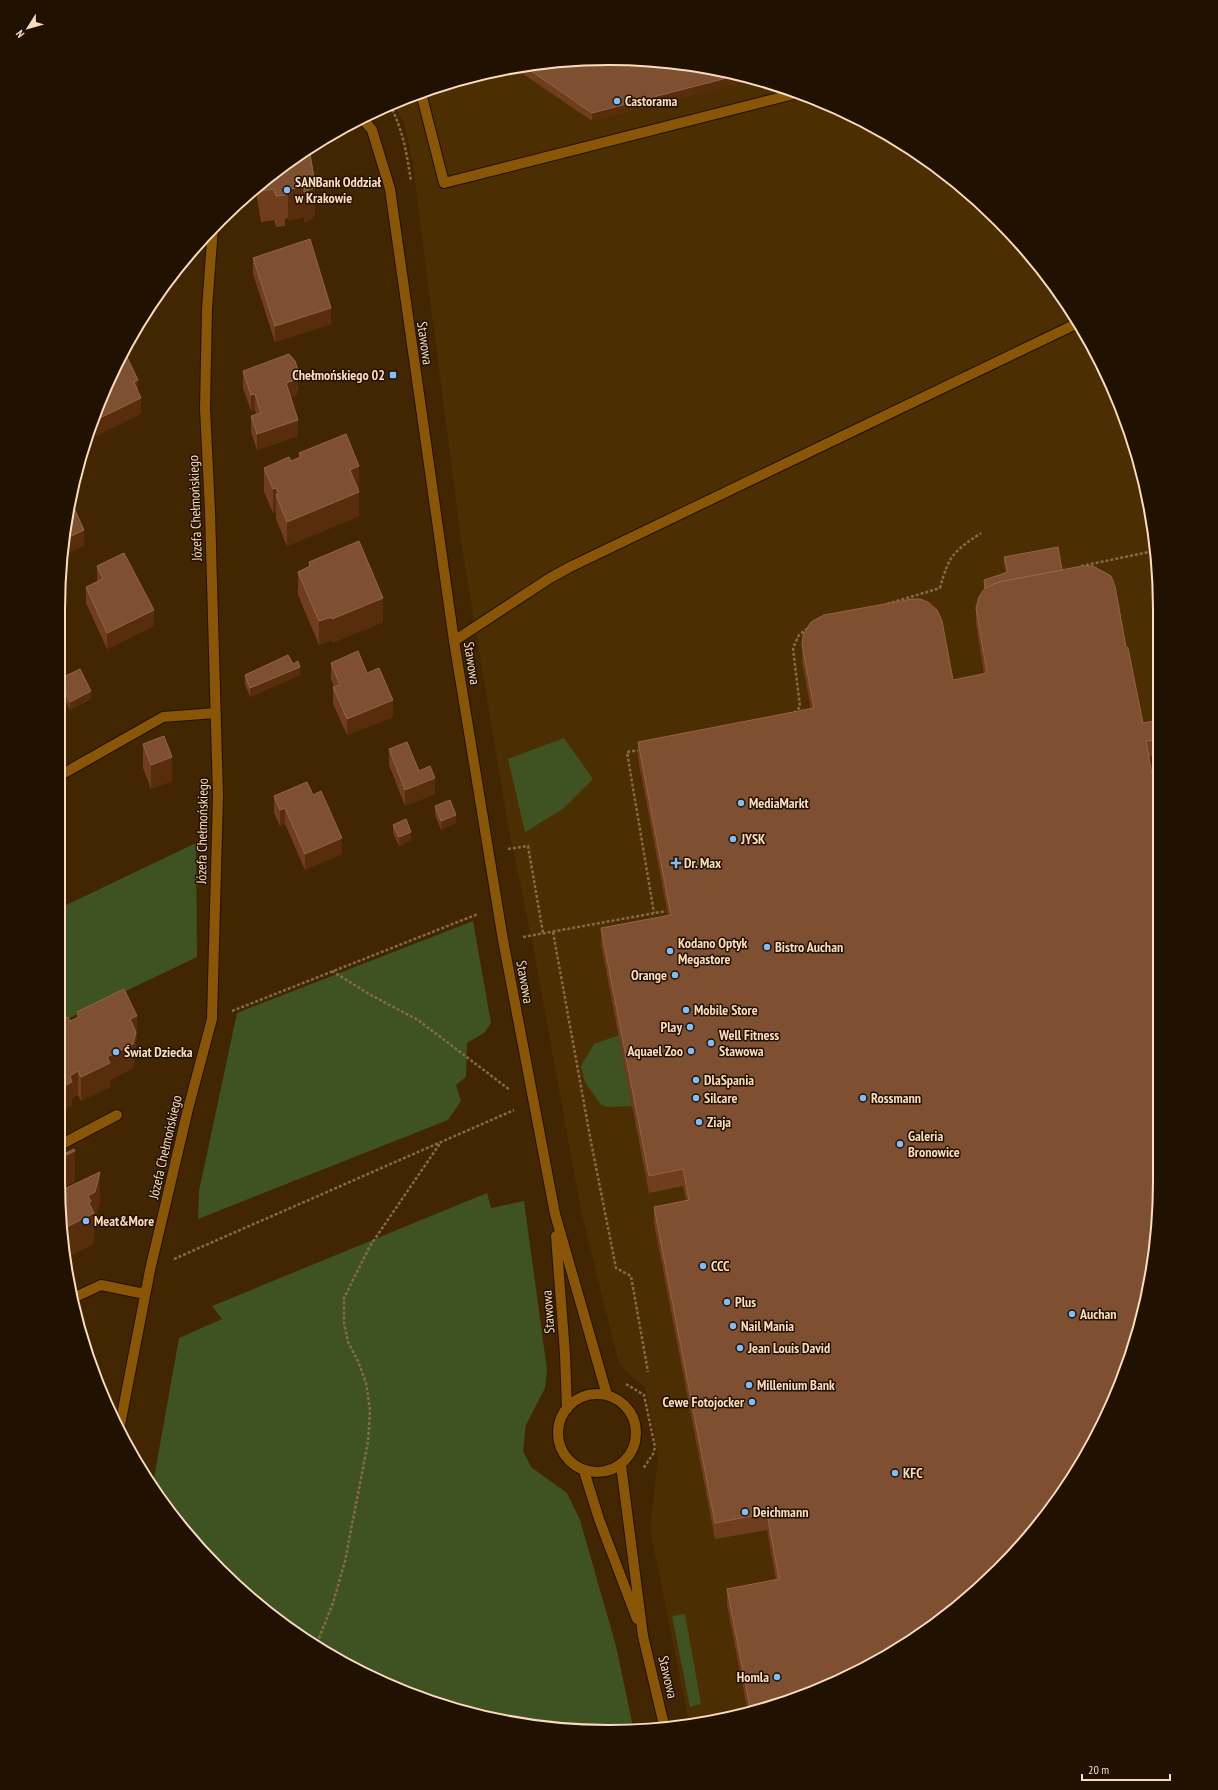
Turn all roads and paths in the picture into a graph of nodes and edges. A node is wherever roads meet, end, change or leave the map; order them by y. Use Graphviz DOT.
graph roads {
  1 [pos="788,96"];
  2 [pos="422,98"];
  3 [pos="393,110"];
  4 [pos="366,122"];
  5 [pos="411,184"];
  6 [pos="212,237"];
  7 [pos="1073,326"];
  8 [pos="981,533"];
  9 [pos="1150,552"];
  10 [pos="1076,567"];
  11 [pos="887,604"];
  12 [pos="810,627"];
  13 [pos="454,640"];
  14 [pos="215,713"];
  15 [pos="792,716"];
  16 [pos="642,749"];
  17 [pos="65,773"];
  18 [pos="505,843"];
  19 [pos="506,850"];
  20 [pos="508,857"];
  21 [pos="666,911"];
  22 [pos="654,913"];
  23 [pos="478,914"];
  24 [pos="522,930"];
  25 [pos="553,932"];
  26 [pos="543,933"];
  27 [pos="523,937"];
  28 [pos="524,944"];
  29 [pos="332,971"];
  30 [pos="212,1019"];
  31 [pos="511,1090"];
  32 [pos="533,1102"];
  33 [pos="117,1116"];
  34 [pos="65,1142"];
  35 [pos="441,1142"];
  36 [pos="555,1214"];
  37 [pos="150,1270"];
  38 [pos="145,1294"];
  39 [pos="77,1296"];
  40 [pos="648,1372"];
  41 [pos="624,1383"];
  42 [pos="607,1395"];
  43 [pos="567,1409"];
  44 [pos="121,1421"];
  45 [pos="620,1465"];
  46 [pos="584,1471"];
  47 [pos="640,1473"];
  48 [pos="643,1636"];
  49 [pos="318,1640"];
  50 [pos="663,1722"];
  1 -- 2 [label="street"];
  3 -- 5 [label="path"];
  4 -- 13 [label="street, Stawowa"];
  6 -- 14 [label="street, Józefa Chełmońskiego"];
  7 -- 13 [label="street"];
  8 -- 11 [label="path"];
  9 -- 10 [label="path"];
  12 -- 15 [label="path"];
  13 -- 32 [label="street, Stawowa"];
  14 -- 17 [label="street"];
  14 -- 30 [label="street, Józefa Chełmońskiego"];
  16 -- 22 [label="path"];
  18 -- 19 [label="path"];
  19 -- 20 [label="path"];
  19 -- 26 [label="path"];
  21 -- 22 [label="path"];
  22 -- 25 [label="path"];
  23 -- 29 [label="path"];
  24 -- 27 [label="path"];
  25 -- 26 [label="path"];
  25 -- 40 [label="path"];
  26 -- 27 [label="path"];
  27 -- 28 [label="path"];
  29 -- 30 [label="path"];
  29 -- 31 [label="path"];
  30 -- 37 [label="street, Józefa Chełmońskiego"];
  32 -- 35 [label="path"];
  32 -- 36 [label="street, Stawowa"];
  33 -- 34 [label="street"];
  35 -- 37 [label="path"];
  35 -- 49 [label="path"];
  36 -- 42 [label="street, Stawowa"];
  36 -- 43 [label="street, Stawowa"];
  37 -- 38 [label="street, Józefa Chełmońskiego"];
  38 -- 39 [label="street"];
  38 -- 44 [label="street, Józefa Chełmońskiego"];
  41 -- 47 [label="path"];
  42 -- 43 [label="street"];
  42 -- 45 [label="street"];
  43 -- 46 [label="street, Stawowa"];
  45 -- 46 [label="street"];
  45 -- 48 [label="street, Stawowa"];
  46 -- 48 [label="street, Stawowa"];
  48 -- 50 [label="street, Stawowa"];
}
